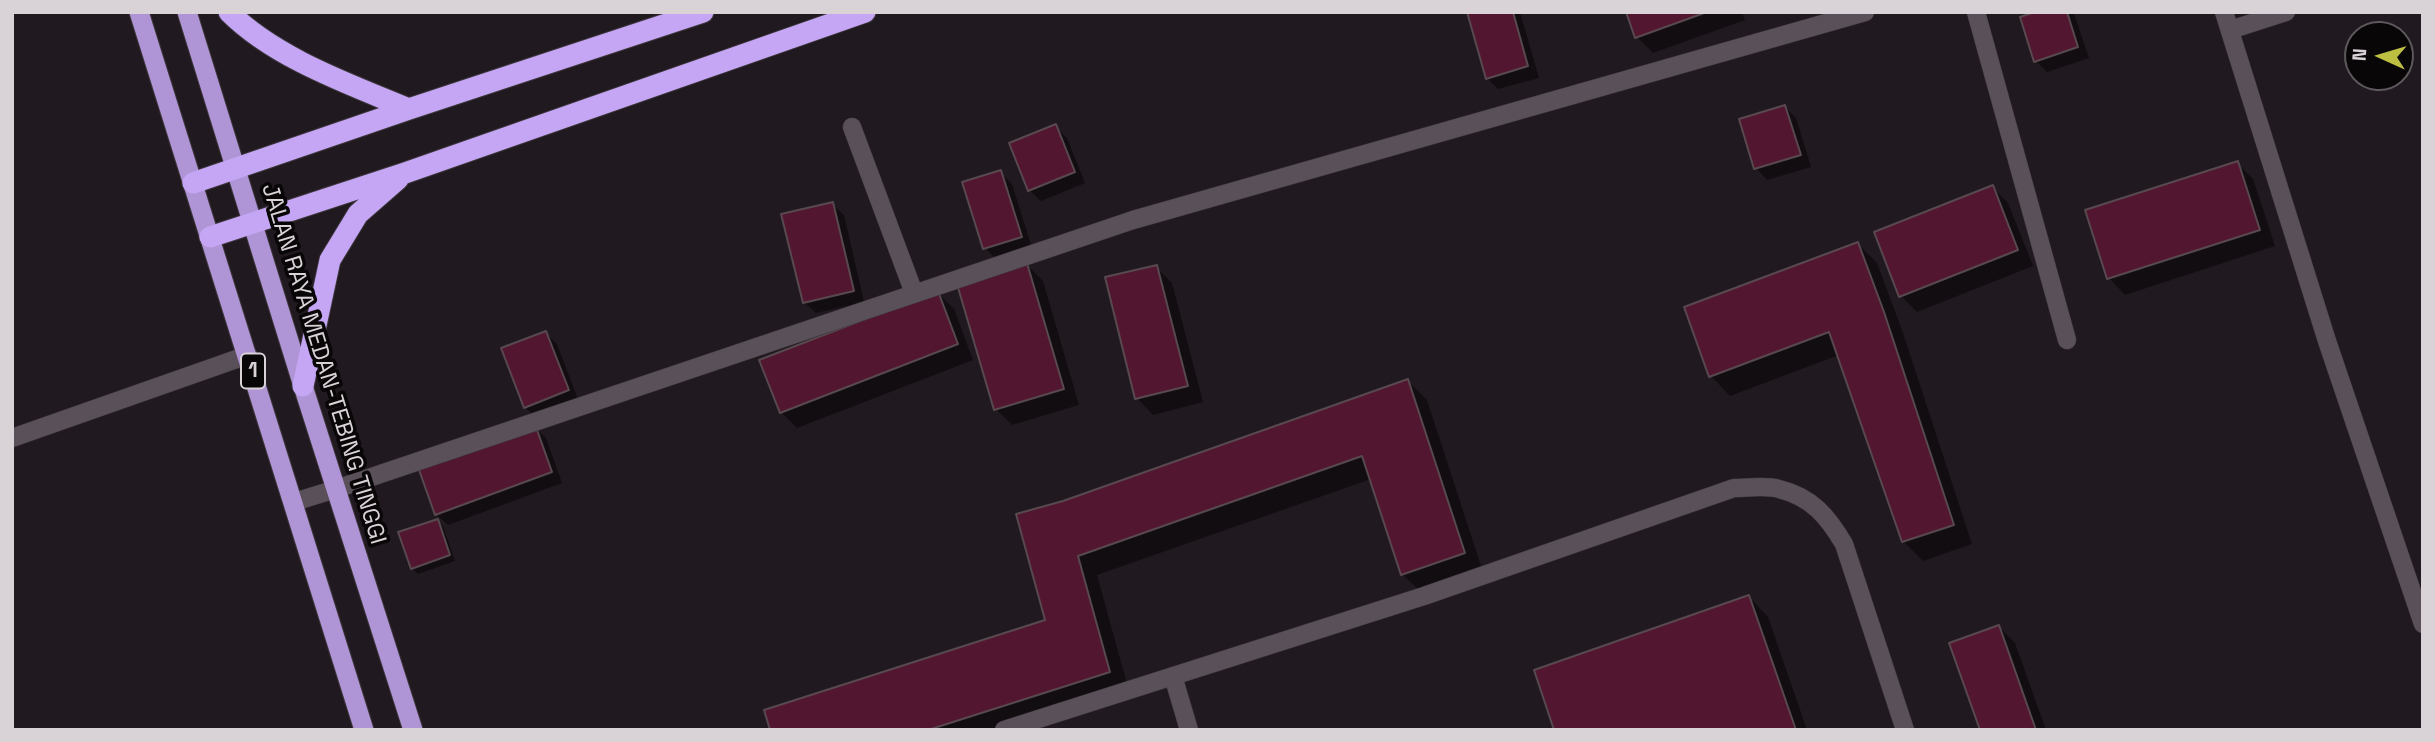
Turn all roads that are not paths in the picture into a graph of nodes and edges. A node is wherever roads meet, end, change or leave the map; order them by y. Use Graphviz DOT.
graph roads {
  1 [pos="139,12"];
  2 [pos="187,12"];
  3 [pos="229,12"];
  4 [pos="703,12"];
  5 [pos="865,12"];
  6 [pos="1865,12"];
  7 [pos="1976,12"];
  8 [pos="2224,12"];
  9 [pos="2286,12"];
  10 [pos="2230,30"];
  11 [pos="409,109"];
  12 [pos="852,127"];
  13 [pos="237,168"];
  14 [pos="405,173"];
  15 [pos="193,183"];
  16 [pos="254,221"];
  17 [pos="210,237"];
  18 [pos="914,293"];
  19 [pos="2067,340"];
  20 [pos="248,355"];
  21 [pos="303,386"];
  22 [pos="12,438"];
  23 [pos="336,489"];
  24 [pos="294,502"];
  25 [pos="2423,624"];
  26 [pos="1172,676"];
  27 [pos="364,730"];
  28 [pos="413,730"];
  29 [pos="1004,730"];
  30 [pos="1189,730"];
  31 [pos="1905,730"];
  1 -- 15 [label="highway, 1"];
  2 -- 13 [label="highway, JALAN RAYA MEDAN-TEBING TINGGI / 1"];
  3 -- 11 [label="highway"];
  4 -- 11 [label="highway"];
  5 -- 14 [label="highway"];
  6 -- 18 [label="street"];
  7 -- 19 [label="street"];
  8 -- 10 [label="street"];
  9 -- 10 [label="street"];
  10 -- 25 [label="street"];
  11 -- 13 [label="highway"];
  12 -- 18 [label="street"];
  13 -- 15 [label="highway"];
  13 -- 16 [label="highway, JALAN RAYA MEDAN-TEBING TINGGI / 1"];
  14 -- 16 [label="highway"];
  14 -- 21 [label="highway"];
  15 -- 17 [label="highway, 1"];
  16 -- 17 [label="highway"];
  16 -- 21 [label="highway, JALAN RAYA MEDAN-TEBING TINGGI / 1"];
  17 -- 20 [label="highway, 1"];
  18 -- 23 [label="street"];
  20 -- 22 [label="street"];
  20 -- 24 [label="highway, 1"];
  21 -- 23 [label="highway, JALAN RAYA MEDAN-TEBING TINGGI / 1"];
  23 -- 24 [label="street"];
  23 -- 28 [label="highway, JALAN RAYA MEDAN-TEBING TINGGI / 1"];
  24 -- 27 [label="highway, 1"];
  26 -- 29 [label="street"];
  26 -- 30 [label="street"];
  26 -- 31 [label="street"];
}
